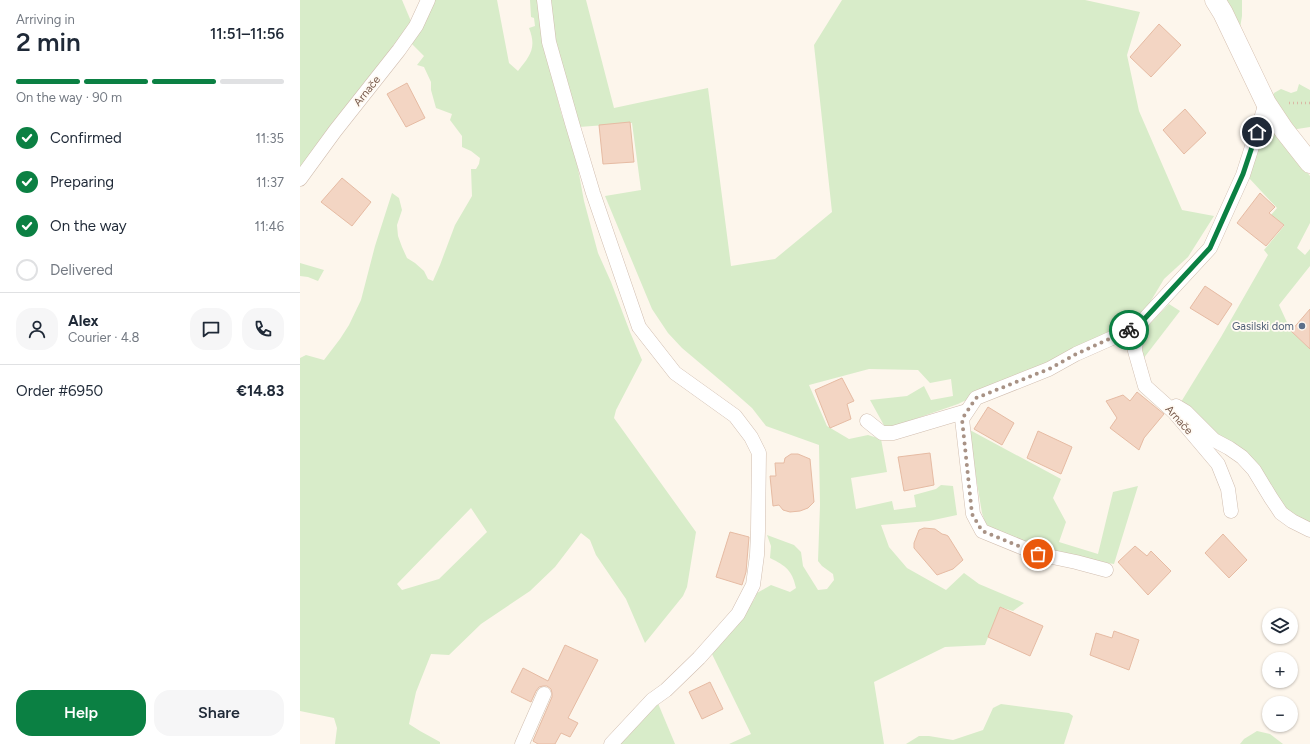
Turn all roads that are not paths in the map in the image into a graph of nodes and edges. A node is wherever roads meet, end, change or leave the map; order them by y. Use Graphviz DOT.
graph roads {
  1 [pos="428,0"];
  2 [pos="544,0"];
  3 [pos="1215,0"];
  4 [pos="1266,103"];
  5 [pos="1310,163"];
  6 [pos="300,178"];
  7 [pos="1137,327"];
  8 [pos="1158,398"];
  9 [pos="967,411"];
  10 [pos="867,421"];
  11 [pos="1231,511"];
  12 [pos="1310,530"];
  13 [pos="1106,570"];
  14 [pos="544,694"];
  15 [pos="522,744"];
  16 [pos="612,744"];
  1 -- 6 [label="street, Arnače"];
  2 -- 16 [label="street"];
  3 -- 4 [label="street"];
  4 -- 5 [label="street"];
  4 -- 7 [label="street"];
  7 -- 8 [label="street, Arnače"];
  7 -- 9 [label="street"];
  8 -- 11 [label="street, Arnače"];
  8 -- 12 [label="street"];
  9 -- 10 [label="street"];
  9 -- 13 [label="street"];
  14 -- 15 [label="street"];
}
